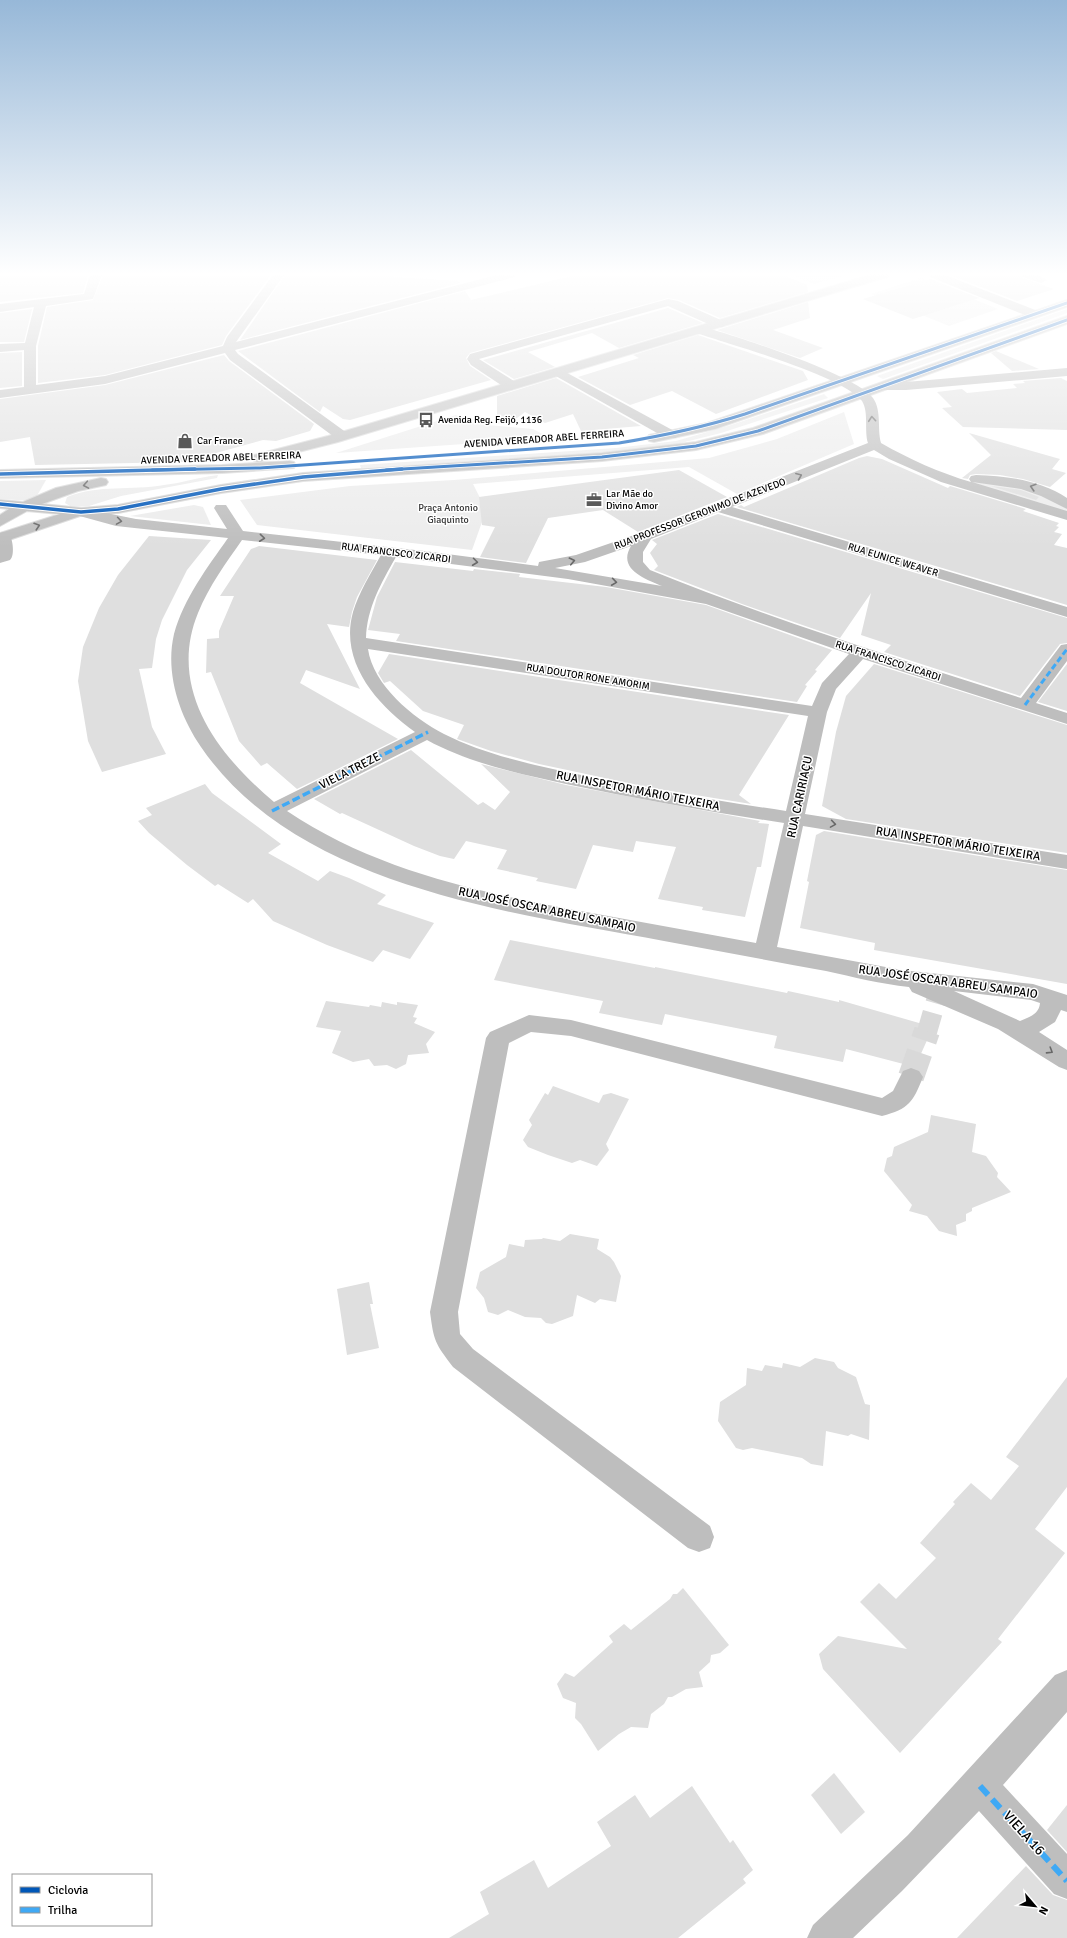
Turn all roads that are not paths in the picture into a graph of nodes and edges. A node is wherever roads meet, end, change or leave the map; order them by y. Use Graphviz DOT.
graph roads {
  1 [pos="30,365"];
  2 [pos="161,365"];
  3 [pos="245,365"];
  4 [pos="480,365"];
  5 [pos="580,365"];
  6 [pos="803,365"];
  7 [pos="886,365"];
  8 [pos="942,365"];
  9 [pos="558,372"];
  10 [pos="1067,372"];
  11 [pos="841,381"];
  12 [pos="512,386"];
  13 [pos="886,386"];
  14 [pos="30,390"];
  15 [pos="0,394"];
  16 [pos="864,394"];
  17 [pos="671,435"];
  18 [pos="337,437"];
  19 [pos="875,445"];
  20 [pos="260,468"];
  21 [pos="222,469"];
  22 [pos="0,474"];
  23 [pos="946,479"];
  24 [pos="0,504"];
  25 [pos="1067,505"];
  26 [pos="25,506"];
  27 [pos="221,508"];
  28 [pos="720,508"];
  29 [pos="81,512"];
  30 [pos="1067,516"];
  31 [pos="0,521"];
  32 [pos="238,535"];
  33 [pos="645,536"];
  34 [pos="2,537"];
  35 [pos="391,552"];
  36 [pos="2,557"];
  37 [pos="520,568"];
  38 [pos="0,573"];
  39 [pos="710,600"];
  40 [pos="1067,612"];
  41 [pos="358,642"];
  42 [pos="1067,649"];
  43 [pos="860,652"];
  44 [pos="1025,705"];
  45 [pos="818,712"];
  46 [pos="1067,719"];
  47 [pos="428,732"];
  48 [pos="272,811"];
  49 [pos="795,818"];
  50 [pos="1067,862"];
  51 [pos="765,953"];
  52 [pos="902,978"];
  53 [pos="996,987"];
  54 [pos="1059,1001"];
  55 [pos="986,1015"];
  56 [pos="1019,1031"];
  57 [pos="1067,1061"];
  58 [pos="911,1077"];
  59 [pos="699,1537"];
  60 [pos="1067,1687"];
  61 [pos="980,1786"];
  62 [pos="1067,1881"];
  63 [pos="826,1938"];
  1 -- 14 [label="street"];
  2 -- 14 [label="street"];
  3 -- 18 [label="street"];
  4 -- 12 [label="street"];
  5 -- 9 [label="street"];
  6 -- 11 [label="street"];
  7 -- 11 [label="street, AVENIDA VEREADOR ABEL FERREIRA"];
  8 -- 13 [label="street, AVENIDA VEREADOR ABEL FERREIRA"];
  9 -- 12 [label="street"];
  9 -- 17 [label="street"];
  10 -- 13 [label="street"];
  11 -- 16 [label="street"];
  11 -- 17 [label="street, AVENIDA VEREADOR ABEL FERREIRA"];
  12 -- 18 [label="street"];
  13 -- 16 [label="street, AVENIDA VEREADOR ABEL FERREIRA"];
  14 -- 15 [label="street"];
  19 -- 16 [label="street, one-way"];
  16 -- 29 [label="street, AVENIDA VEREADOR ABEL FERREIRA"];
  17 -- 20 [label="street, AVENIDA VEREADOR ABEL FERREIRA"];
  18 -- 20 [label="street"];
  18 -- 21 [label="street"];
  19 -- 23 [label="street"];
  28 -- 19 [label="street, RUA PROFESSOR GERONIMO DE AZEVEDO, one-way"];
  20 -- 21 [label="street, AVENIDA VEREADOR ABEL FERREIRA"];
  20 -- 29 [label="street"];
  21 -- 22 [label="street, AVENIDA VEREADOR ABEL FERREIRA"];
  21 -- 26 [label="street, one-way"];
  25 -- 23 [label="street, one-way"];
  23 -- 30 [label="street"];
  24 -- 26 [label="street, AVENIDA VEREADOR ABEL FERREIRA"];
  26 -- 29 [label="street, AVENIDA VEREADOR ABEL FERREIRA"];
  26 -- 31 [label="street"];
  27 -- 32 [label="street"];
  28 -- 33 [label="street, RUA PROFESSOR GERONIMO DE AZEVEDO"];
  28 -- 40 [label="street, RUA EUNICE WEAVER"];
  29 -- 32 [label="street, RUA FRANCISCO ZICARDI, one-way"];
  34 -- 29 [label="street, one-way"];
  32 -- 35 [label="street, RUA FRANCISCO ZICARDI, one-way"];
  32 -- 48 [label="street, RUA JOSÉ OSCAR ABREU SAMPAIO"];
  37 -- 33 [label="street, RUA PROFESSOR GERONIMO DE AZEVEDO, one-way"];
  33 -- 39 [label="street, RUA FRANCISCO ZICARDI"];
  34 -- 36 [label="street"];
  35 -- 37 [label="street, RUA FRANCISCO ZICARDI, one-way"];
  35 -- 41 [label="street, RUA INSPETOR MÁRIO TEIXEIRA"];
  36 -- 38 [label="street"];
  37 -- 39 [label="street, RUA FRANCISCO ZICARDI, one-way"];
  39 -- 43 [label="street, RUA FRANCISCO ZICARDI"];
  41 -- 45 [label="street, RUA DOUTOR RONE AMORIM"];
  41 -- 47 [label="street, RUA INSPETOR MÁRIO TEIXEIRA"];
  42 -- 44 [label="street"];
  43 -- 44 [label="street, RUA FRANCISCO ZICARDI"];
  43 -- 45 [label="street, RUA CARIRIAÇU"];
  44 -- 46 [label="street, RUA FRANCISCO ZICARDI"];
  45 -- 49 [label="street, RUA CARIRIAÇU"];
  47 -- 48 [label="street, VIELA TREZE"];
  47 -- 49 [label="street, RUA INSPETOR MÁRIO TEIXEIRA"];
  48 -- 51 [label="street, RUA JOSÉ OSCAR ABREU SAMPAIO"];
  49 -- 50 [label="street, RUA INSPETOR MÁRIO TEIXEIRA, one-way"];
  49 -- 51 [label="street, RUA CARIRIAÇU"];
  51 -- 52 [label="street, RUA JOSÉ OSCAR ABREU SAMPAIO"];
  52 -- 53 [label="street, RUA JOSÉ OSCAR ABREU SAMPAIO"];
  52 -- 55 [label="street"];
  53 -- 54 [label="street, RUA JOSÉ OSCAR ABREU SAMPAIO"];
  53 -- 55 [label="street"];
  54 -- 56 [label="street"];
  55 -- 56 [label="street"];
  56 -- 57 [label="street, one-way"];
  58 -- 59 [label="street"];
  60 -- 61 [label="street"];
  61 -- 62 [label="street, VIELA 16"];
  61 -- 63 [label="street"];
}
